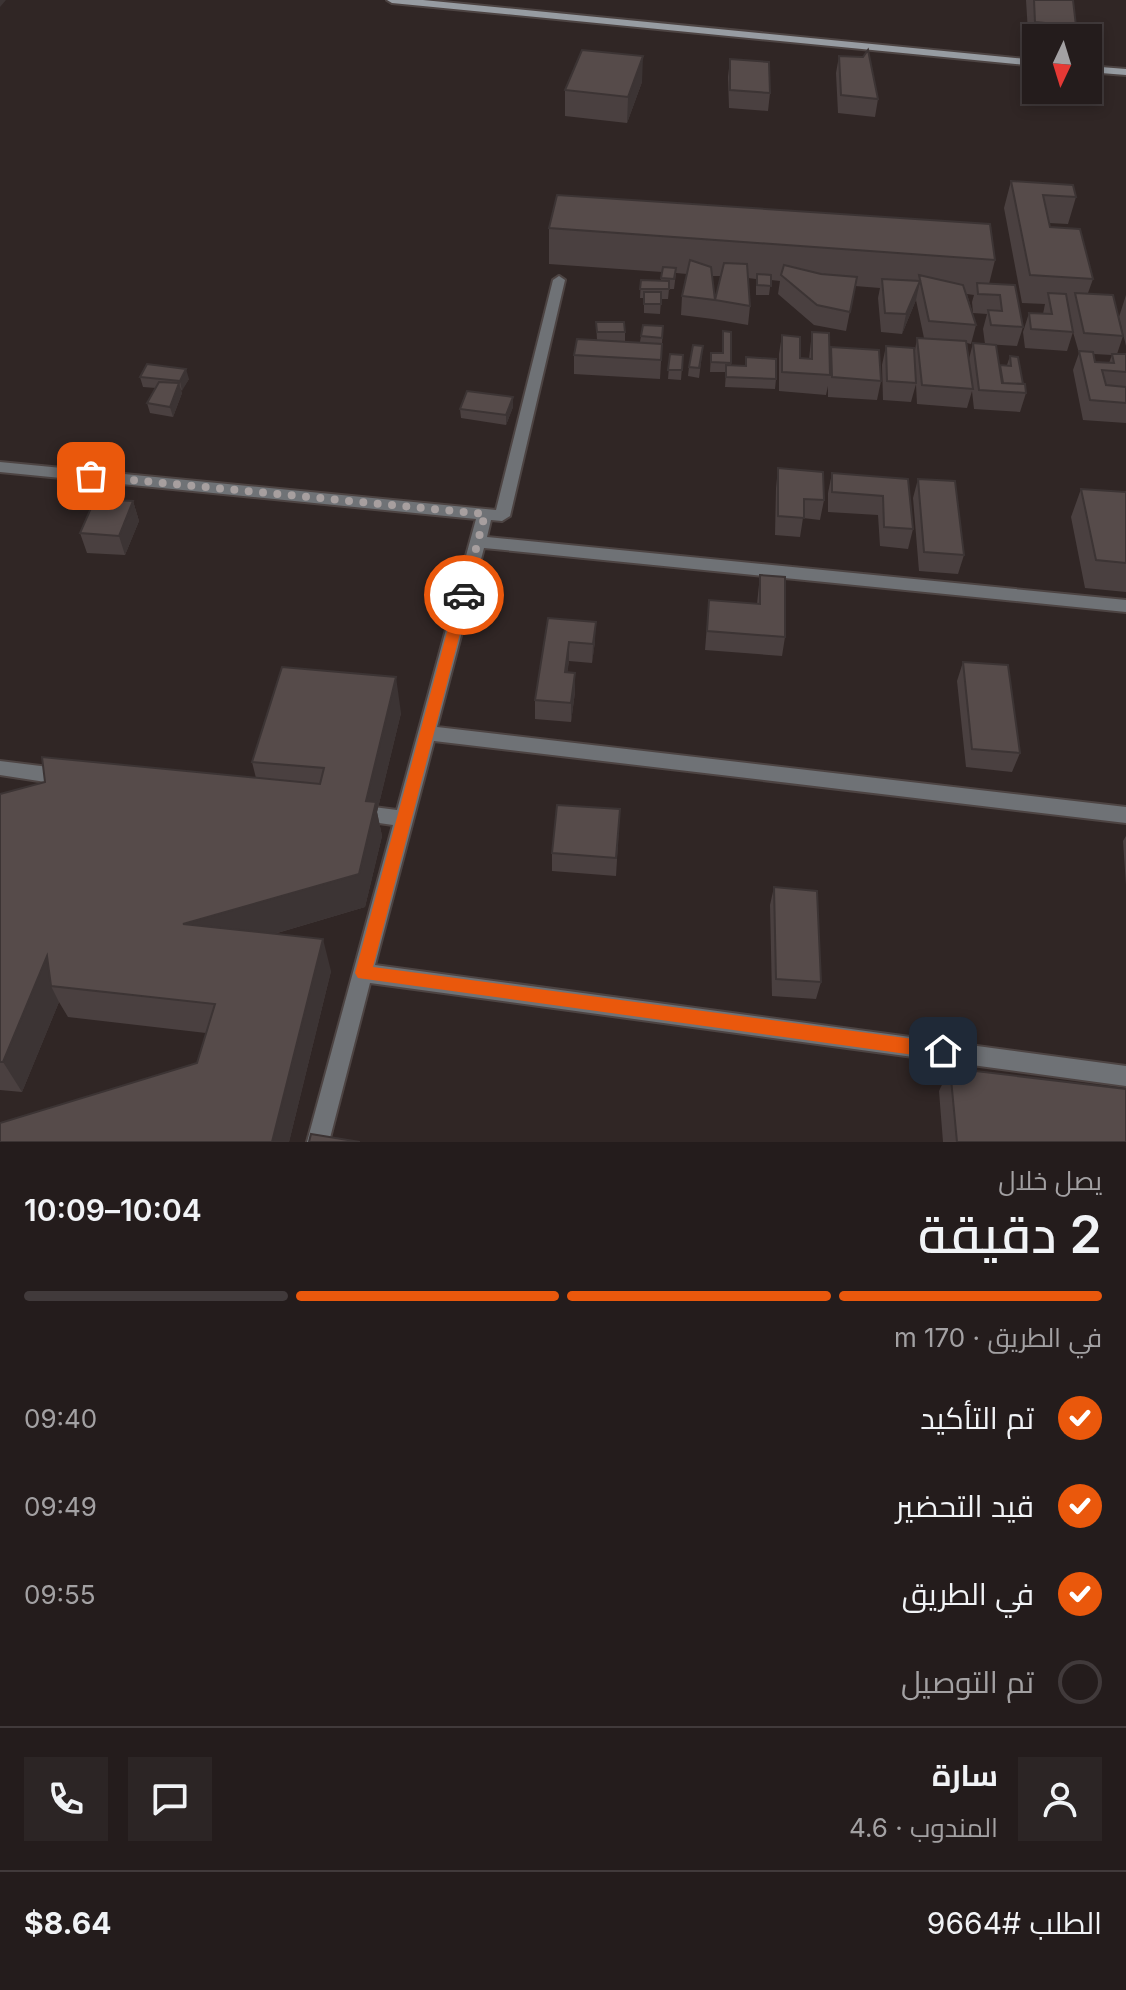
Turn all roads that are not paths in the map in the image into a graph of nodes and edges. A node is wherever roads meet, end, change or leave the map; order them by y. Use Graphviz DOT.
graph roads {
  1 [pos="392,0"];
  2 [pos="1022,62"];
  3 [pos="1102,70"];
  4 [pos="1126,72"];
  5 [pos="559,280"];
  6 [pos="0,467"];
  7 [pos="485,514"];
  8 [pos="478,542"];
  9 [pos="1126,606"];
  10 [pos="427,733"];
  11 [pos="0,768"];
  12 [pos="78,778"];
  13 [pos="342,811"];
  14 [pos="1126,815"];
  15 [pos="404,819"];
  16 [pos="363,973"];
  17 [pos="1126,1076"];
  18 [pos="318,1142"];
  1 -- 2 [label="main road"];
  3 -- 4 [label="main road"];
  5 -- 7 [label="street"];
  6 -- 7 [label="street"];
  7 -- 8 [label="street"];
  8 -- 9 [label="street"];
  8 -- 10 [label="street"];
  10 -- 14 [label="street"];
  10 -- 15 [label="street"];
  11 -- 12 [label="street"];
  13 -- 15 [label="street"];
  15 -- 16 [label="street"];
  16 -- 17 [label="street"];
  16 -- 18 [label="street"];
}
